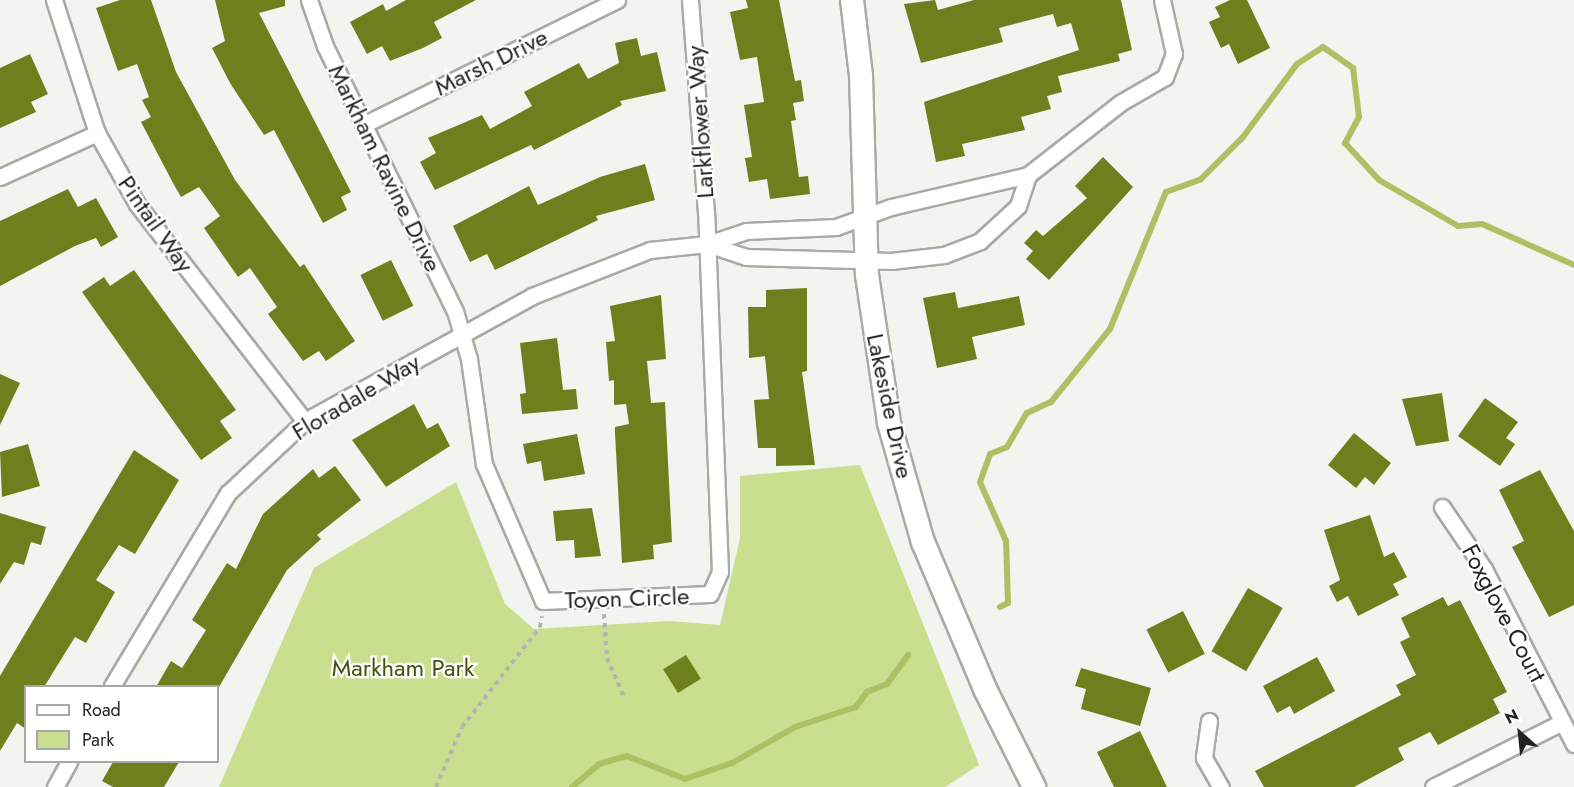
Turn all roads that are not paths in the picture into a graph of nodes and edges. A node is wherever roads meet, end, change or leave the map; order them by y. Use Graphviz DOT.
graph roads {
  1 [pos="54,0"];
  2 [pos="309,0"];
  3 [pos="617,0"];
  4 [pos="690,0"];
  5 [pos="852,0"];
  6 [pos="1161,0"];
  7 [pos="365,124"];
  8 [pos="98,133"];
  9 [pos="1028,175"];
  10 [pos="0,177"];
  11 [pos="866,219"];
  12 [pos="707,244"];
  13 [pos="867,257"];
  14 [pos="463,335"];
  15 [pos="305,421"];
  16 [pos="1442,507"];
  17 [pos="113,685"];
  18 [pos="1209,721"];
  19 [pos="1562,722"];
  20 [pos="1574,744"];
  21 [pos="68,763"];
  22 [pos="55,787"];
  23 [pos="1034,787"];
  24 [pos="1221,787"];
  25 [pos="1433,787"];
  1 -- 8 [label="street, Pintail Way"];
  2 -- 7 [label="street, Markham Ravine Drive"];
  3 -- 7 [label="street, Marsh Drive"];
  4 -- 12 [label="street, Larkflower Way"];
  5 -- 11 [label="street, Lakeside Drive"];
  6 -- 9 [label="street"];
  7 -- 14 [label="street, Markham Ravine Drive"];
  8 -- 10 [label="street"];
  8 -- 15 [label="street, Pintail Way"];
  9 -- 11 [label="street, Floradale Way"];
  9 -- 13 [label="street, Floradale Way"];
  11 -- 12 [label="street, Floradale Way"];
  11 -- 13 [label="street, Lakeside Drive"];
  12 -- 13 [label="street, Floradale Way"];
  12 -- 14 [label="street, Floradale Way"];
  12 -- 14 [label="street, Toyon Circle"];
  13 -- 23 [label="street, Lakeside Drive"];
  14 -- 15 [label="street, Floradale Way"];
  15 -- 17 [label="street, Floradale Way"];
  16 -- 19 [label="street, Foxglove Court"];
  18 -- 24 [label="street"];
  19 -- 20 [label="street, Foxglove Court"];
  19 -- 25 [label="street"];
  21 -- 22 [label="street"];
}
